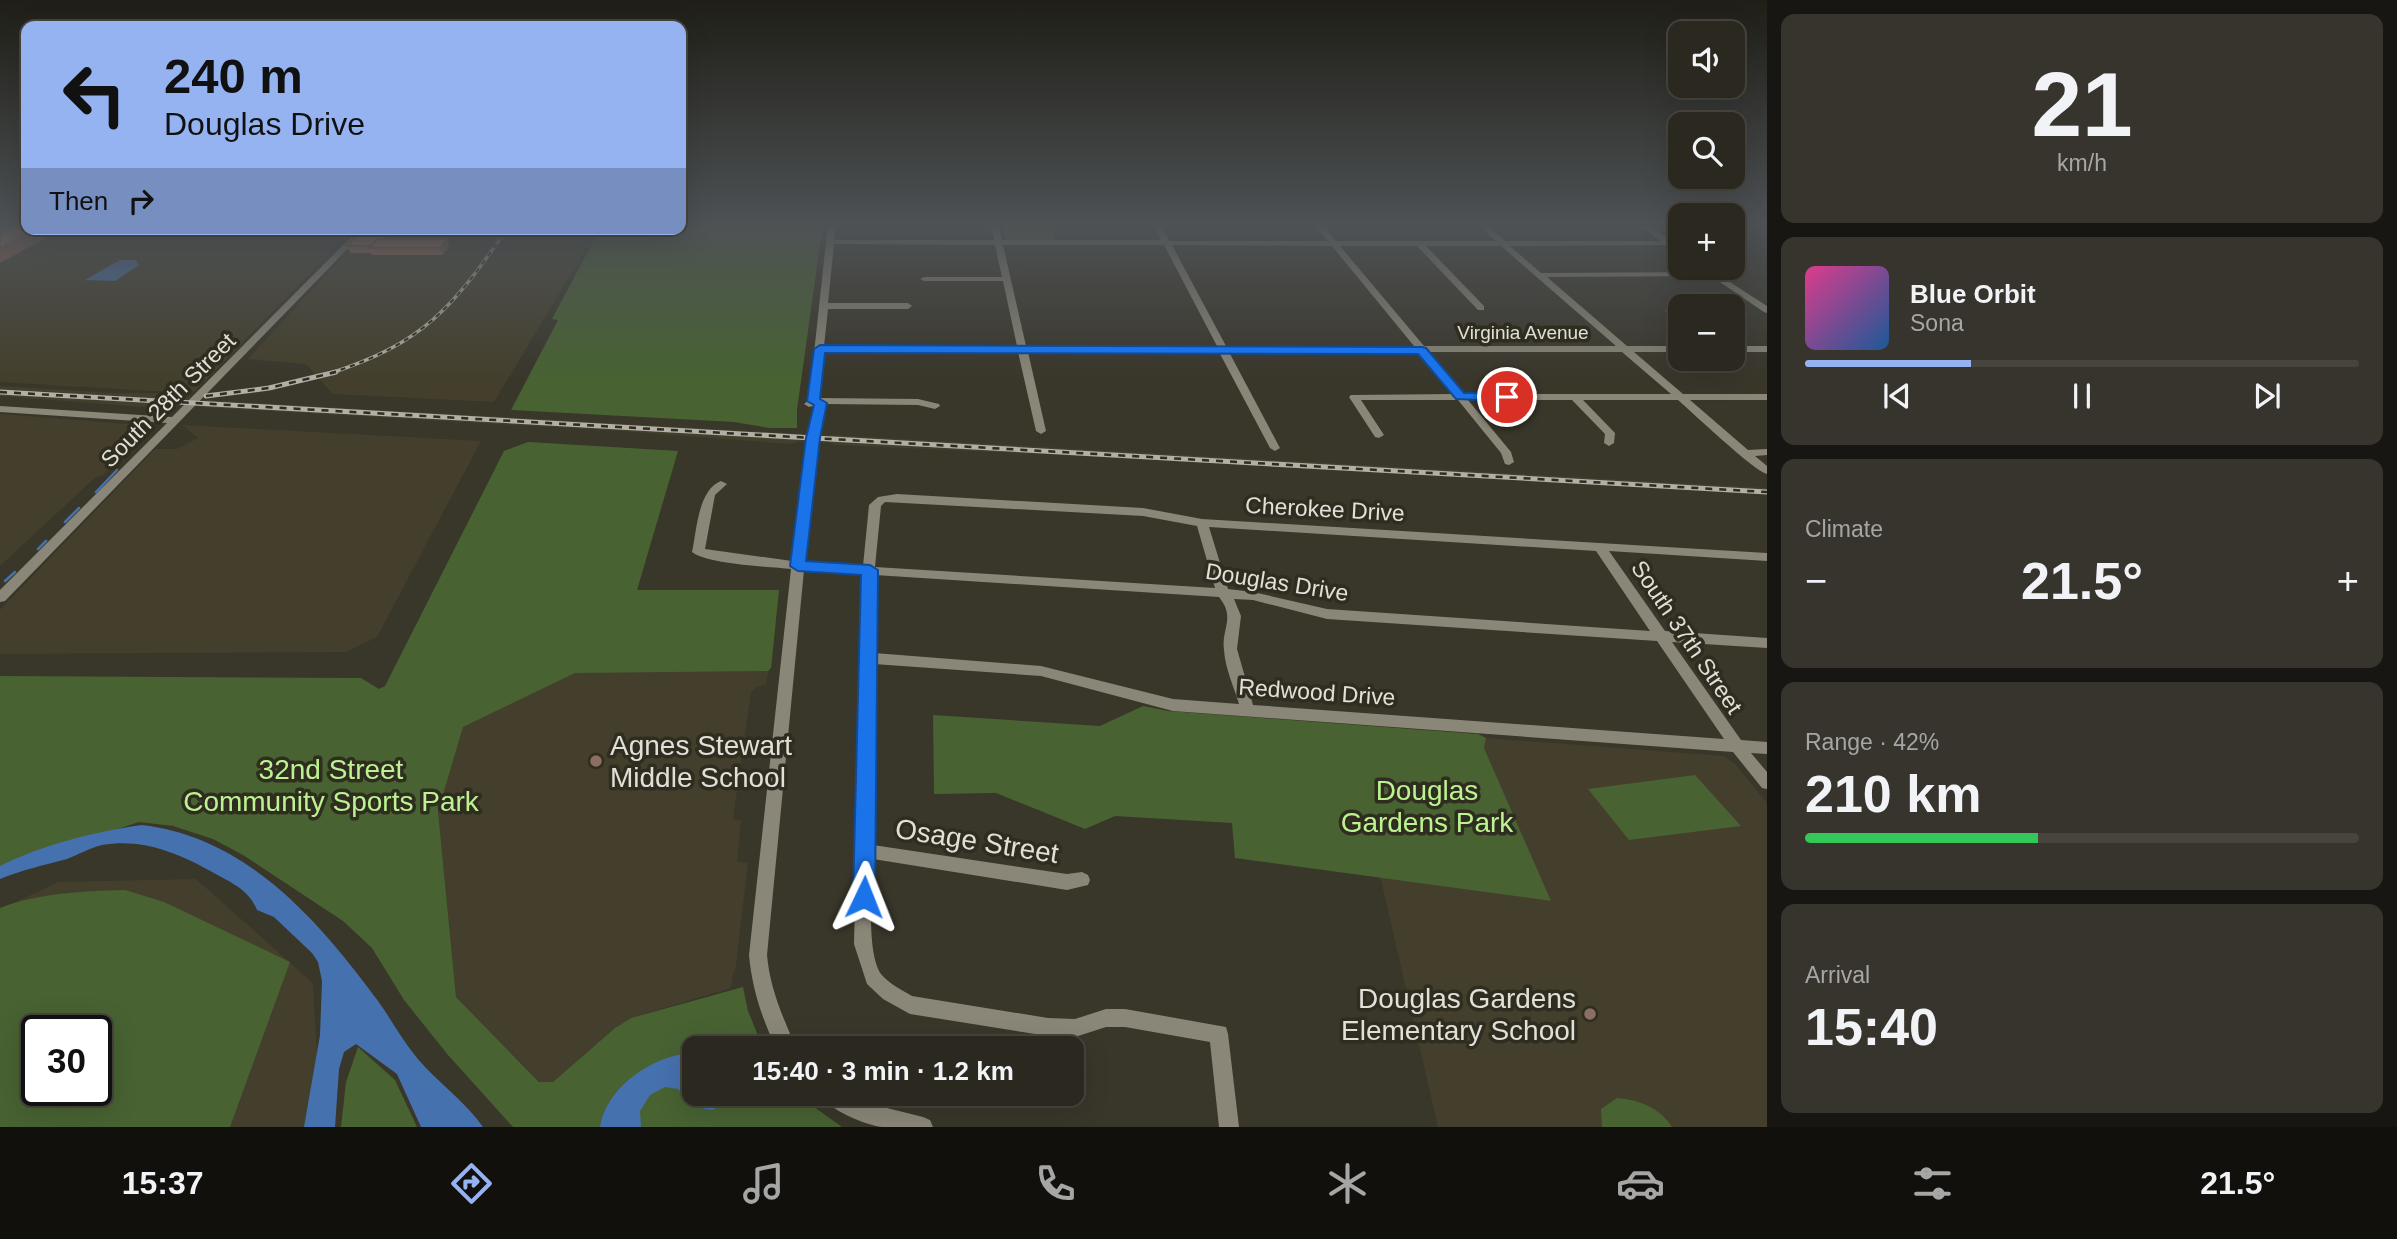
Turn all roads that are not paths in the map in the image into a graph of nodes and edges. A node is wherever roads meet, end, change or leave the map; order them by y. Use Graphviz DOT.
graph roads {
  1 [pos="1539,275"];
  2 [pos="317,276"];
  3 [pos="826,276"];
  4 [pos="1005,276"];
  5 [pos="1183,276"];
  6 [pos="1360,276"];
  7 [pos="1450,276"];
  8 [pos="924,279"];
  9 [pos="1006,279"];
  10 [pos="1722,280"];
  11 [pos="824,306"];
  12 [pos="908,306"];
  13 [pos="1481,308"];
  14 [pos="1767,310"];
  15 [pos="1023,348"];
  16 [pos="820,349"];
  17 [pos="1668,349"];
  18 [pos="1745,349"];
  19 [pos="1767,349"];
  20 [pos="1222,350"];
  21 [pos="1422,350"];
  22 [pos="1626,350"];
  23 [pos="1461,396"];
  24 [pos="1575,397"];
  25 [pos="1679,397"];
  26 [pos="1767,397"];
  27 [pos="814,401"];
  28 [pos="935,406"];
  29 [pos="0,410"];
  30 [pos="174,420"];
  31 [pos="1041,431"];
  32 [pos="1379,435"];
  33 [pos="813,438"];
  34 [pos="1609,443"];
  35 [pos="1275,448"];
  36 [pos="1767,452"];
  37 [pos="1744,453"];
  38 [pos="1509,462"];
  39 [pos="1766,471"];
  40 [pos="721,484"];
  41 [pos="1202,523"];
  42 [pos="1600,547"];
  43 [pos="1767,557"];
  44 [pos="798,566"];
  45 [pos="870,570"];
  46 [pos="1223,593"];
  47 [pos="0,598"];
  48 [pos="1659,635"];
  49 [pos="1767,643"];
  50 [pos="868,657"];
  51 [pos="1247,709"];
  52 [pos="1736,745"];
  53 [pos="1767,748"];
  54 [pos="1767,783"];
  55 [pos="865,850"];
  56 [pos="1082,880"];
  57 [pos="780,1036"];
  58 [pos="855,1106"];
  59 [pos="923,1127"];
  60 [pos="1229,1127"];
  1 -- 22 [label="street"];
  2 -- 30 [label="street, South 28th Street"];
  3 -- 11 [label="street"];
  4 -- 9 [label="street"];
  5 -- 20 [label="street"];
  6 -- 21 [label="street"];
  7 -- 13 [label="street"];
  8 -- 9 [label="street"];
  9 -- 15 [label="street"];
  10 -- 14 [label="street"];
  11 -- 12 [label="street"];
  11 -- 16 [label="street"];
  15 -- 16 [label="street, Virginia Avenue"];
  15 -- 20 [label="street, Virginia Avenue"];
  15 -- 31 [label="street"];
  16 -- 27 [label="street"];
  17 -- 22 [label="street, Virginia Avenue"];
  18 -- 19 [label="street"];
  20 -- 21 [label="street, Virginia Avenue"];
  20 -- 35 [label="street"];
  21 -- 22 [label="street, Virginia Avenue"];
  21 -- 23 [label="street"];
  22 -- 25 [label="street"];
  23 -- 24 [label="street"];
  23 -- 32 [label="street"];
  23 -- 38 [label="street"];
  24 -- 25 [label="street"];
  24 -- 34 [label="street"];
  25 -- 26 [label="street"];
  25 -- 37 [label="street"];
  27 -- 28 [label="street"];
  27 -- 33 [label="street"];
  29 -- 30 [label="street"];
  30 -- 47 [label="street, South 28th Street"];
  33 -- 44 [label="street"];
  36 -- 37 [label="street"];
  37 -- 39 [label="street"];
  40 -- 44 [label="street, Douglas Drive"];
  41 -- 42 [label="street, Cherokee Drive"];
  41 -- 45 [label="street, Cherokee Drive"];
  41 -- 46 [label="street"];
  42 -- 43 [label="street, Cherokee Drive"];
  42 -- 48 [label="street, South 37th Street"];
  44 -- 45 [label="street, Douglas Drive"];
  44 -- 57 [label="street"];
  45 -- 46 [label="street, Douglas Drive"];
  45 -- 50 [label="street"];
  46 -- 48 [label="street, Douglas Drive"];
  46 -- 51 [label="street"];
  48 -- 49 [label="street, Douglas Drive"];
  48 -- 52 [label="street, South 37th Street"];
  50 -- 51 [label="street, Redwood Drive"];
  50 -- 55 [label="street"];
  51 -- 52 [label="street, Redwood Drive"];
  52 -- 53 [label="street, Redwood Drive"];
  52 -- 54 [label="street, South 37th Street"];
  55 -- 56 [label="street, Osage Street"];
  55 -- 60 [label="street"];
  58 -- 59 [label="street"];
}
